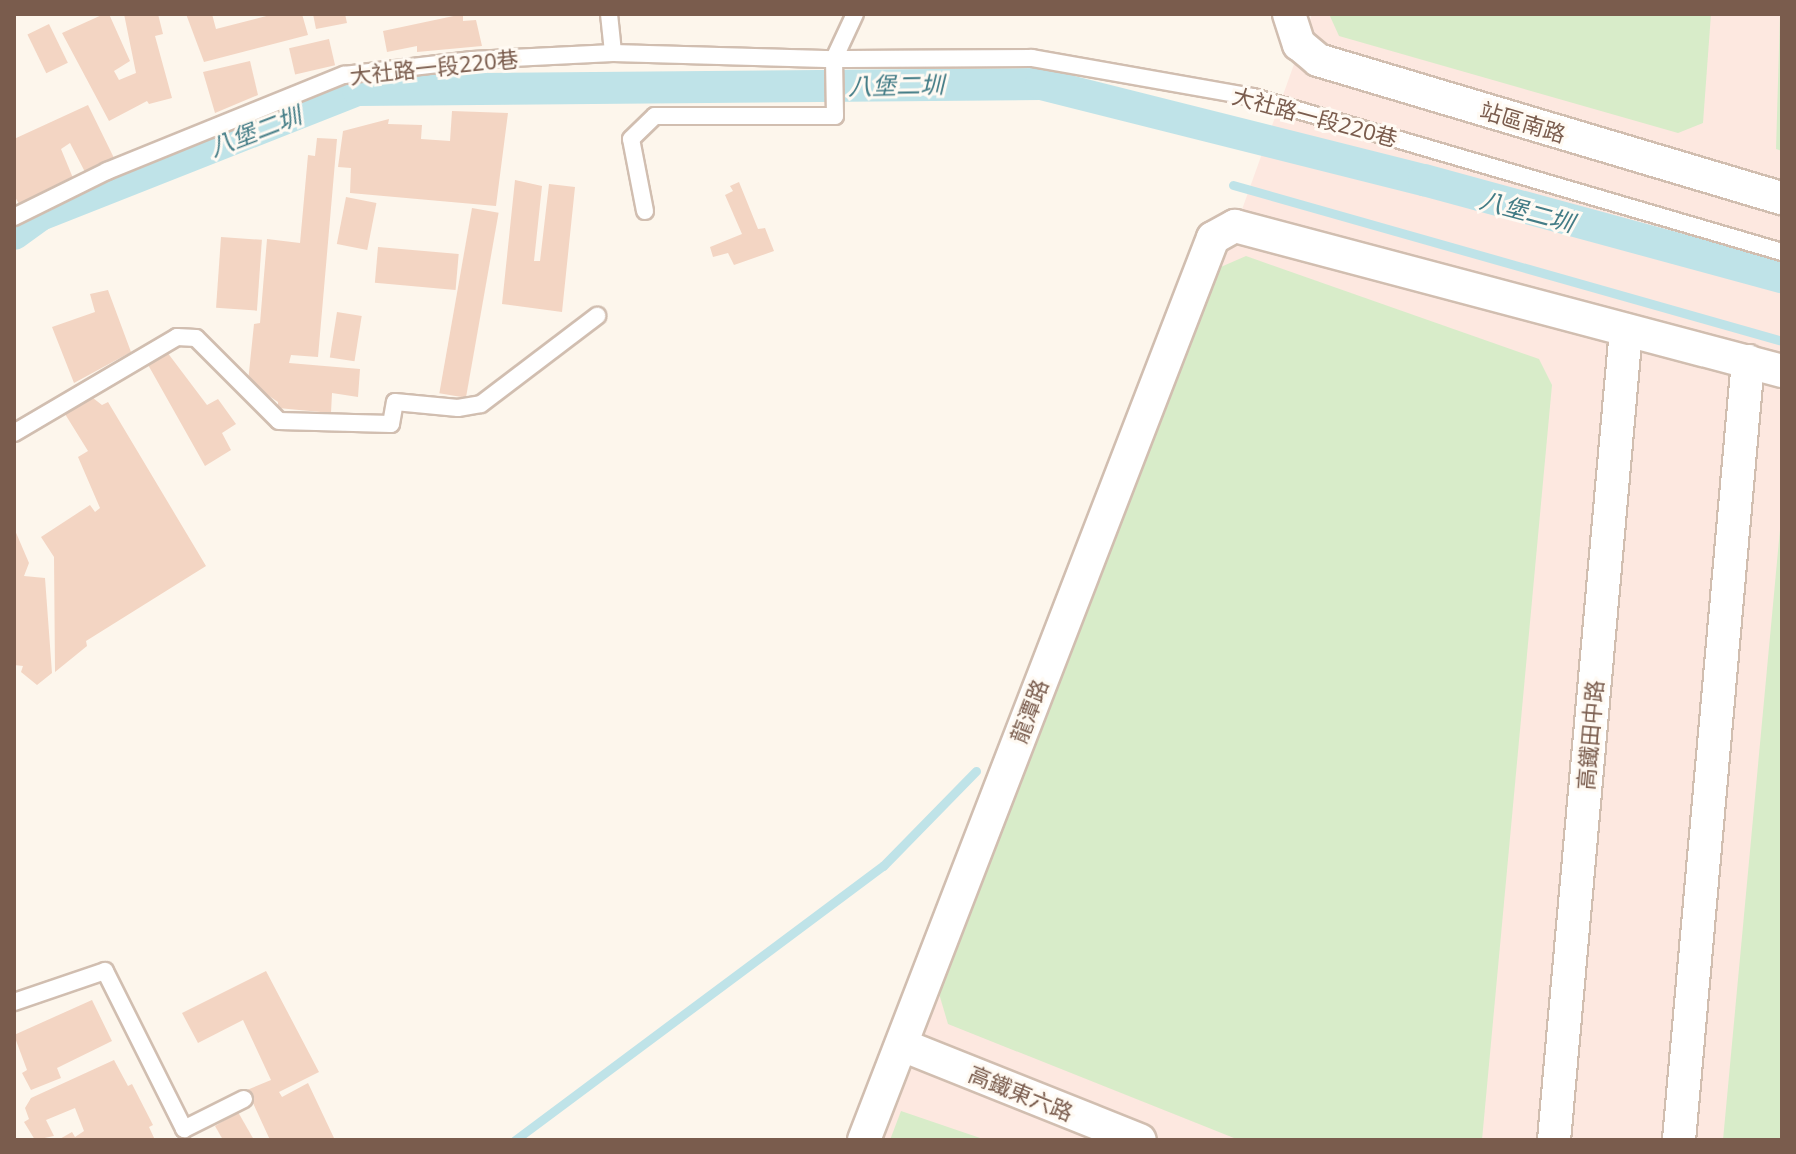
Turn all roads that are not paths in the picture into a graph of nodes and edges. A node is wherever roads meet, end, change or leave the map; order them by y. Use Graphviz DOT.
graph roads {
  1 [pos="609,14"];
  2 [pos="855,14"];
  3 [pos="1289,14"];
  4 [pos="613,53"];
  5 [pos="834,59"];
  6 [pos="1782,198"];
  7 [pos="645,211"];
  8 [pos="14,217"];
  9 [pos="1782,252"];
  10 [pos="597,316"];
  11 [pos="1626,330"];
  12 [pos="1748,361"];
  13 [pos="1782,371"];
  14 [pos="14,433"];
  15 [pos="14,1002"];
  16 [pos="902,1045"];
  17 [pos="244,1099"];
  18 [pos="864,1140"];
  19 [pos="1140,1140"];
  20 [pos="1554,1140"];
  21 [pos="1679,1140"];
  1 -- 4 [label="lane"];
  2 -- 5 [label="lane"];
  3 -- 6 [label="street, 站區南路"];
  4 -- 5 [label="lane, 大社路一段220巷"];
  4 -- 8 [label="lane, 大社路一段220巷"];
  5 -- 7 [label="lane"];
  5 -- 9 [label="lane, 大社路一段220巷"];
  10 -- 14 [label="lane"];
  11 -- 12 [label="street, 龍潭路"];
  11 -- 16 [label="street, 龍潭路"];
  11 -- 20 [label="street, 高鐵田中路"];
  12 -- 13 [label="street, 龍潭路"];
  12 -- 21 [label="street"];
  15 -- 17 [label="lane"];
  16 -- 18 [label="street, 龍潭路"];
  16 -- 19 [label="street, 高鐵東六路"];
}
